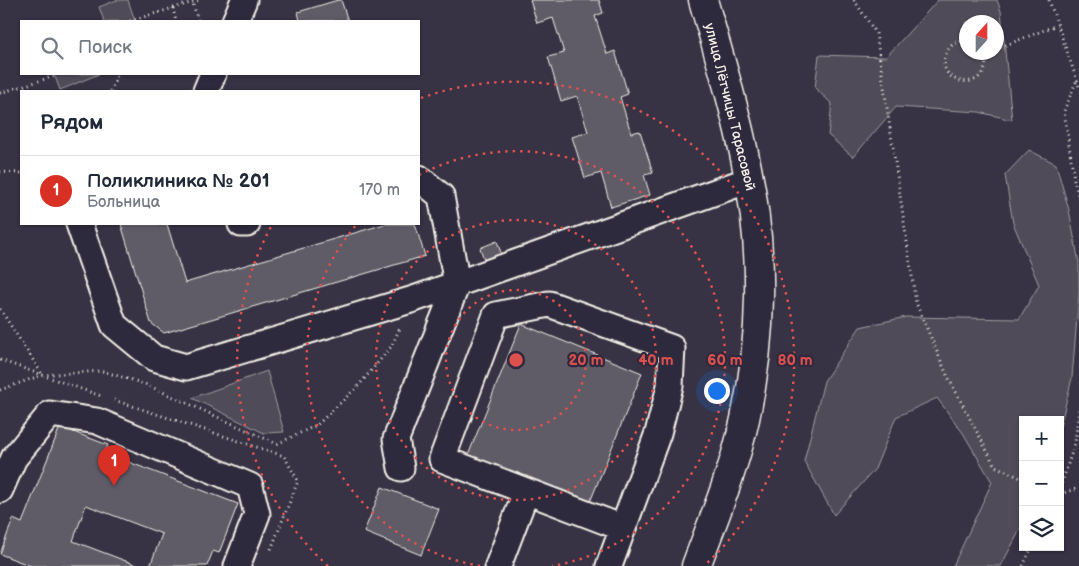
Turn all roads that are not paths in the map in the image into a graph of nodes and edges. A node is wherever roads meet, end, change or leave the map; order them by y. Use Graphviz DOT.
graph roads {
  1 [pos="244,0"];
  2 [pos="703,0"];
  3 [pos="235,20"];
  4 [pos="213,75"];
  5 [pos="206,90"];
  6 [pos="420,179"];
  7 [pos="749,180"];
  8 [pos="79,225"];
  9 [pos="457,284"];
  10 [pos="401,468"];
  11 [pos="0,490"];
  12 [pos="526,492"];
  13 [pos="623,528"];
  14 [pos="237,566"];
  15 [pos="498,566"];
  16 [pos="609,566"];
  17 [pos="696,566"];
  1 -- 3 [label="lane"];
  2 -- 7 [label="main road, улица Лётчицы Тарасовой"];
  4 -- 5 [label="lane"];
  6 -- 9 [label="lane"];
  7 -- 9 [label="lane"];
  7 -- 17 [label="main road, улица Лётчицы Тарасовой"];
  8 -- 9 [label="lane"];
  9 -- 10 [label="lane"];
  11 -- 14 [label="lane"];
  12 -- 13 [label="lane"];
  12 -- 13 [label="lane"];
  12 -- 15 [label="lane"];
  13 -- 16 [label="lane"];
}
